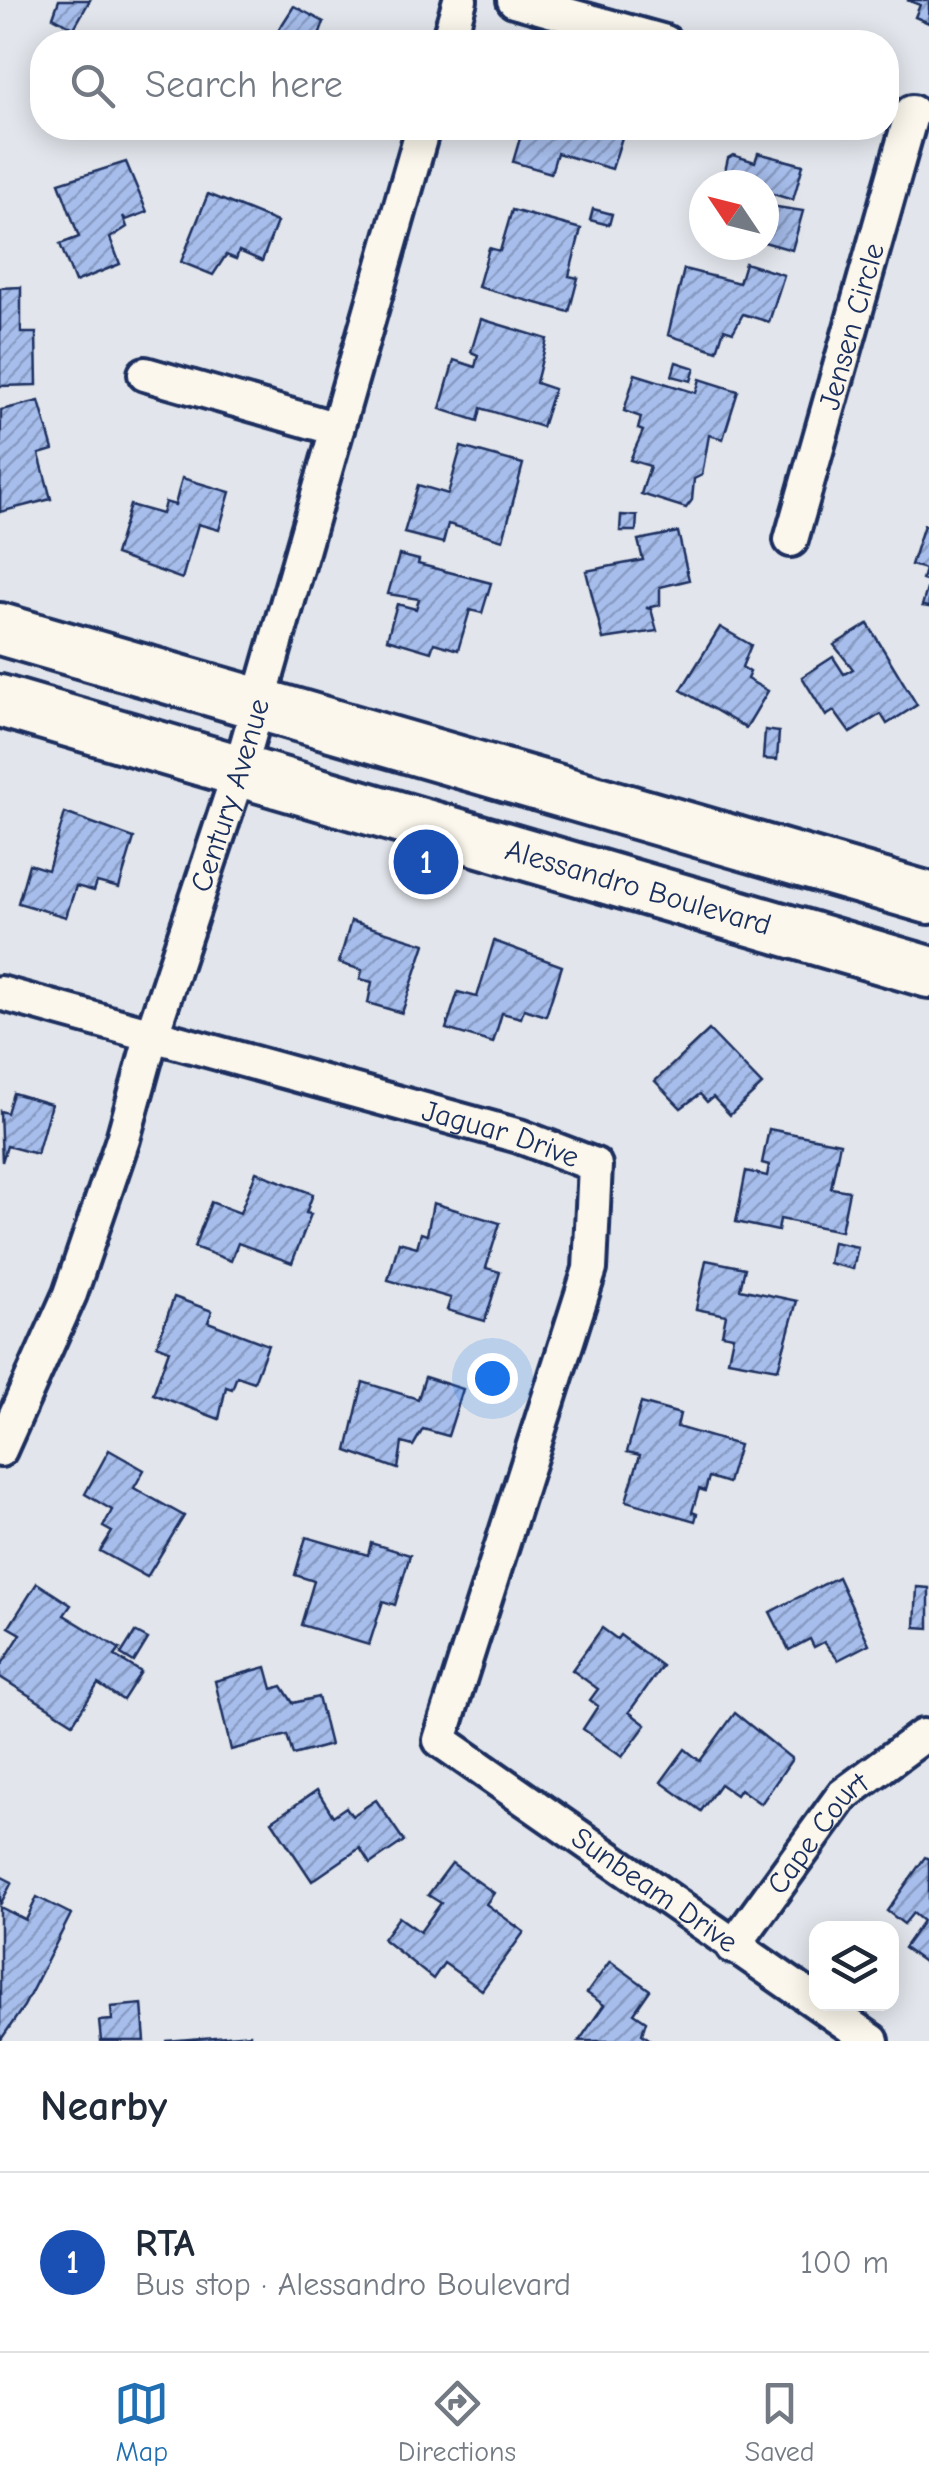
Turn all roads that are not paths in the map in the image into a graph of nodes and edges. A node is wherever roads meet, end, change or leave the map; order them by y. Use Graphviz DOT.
graph roads {
  1 [pos="460,0"];
  2 [pos="514,0"];
  3 [pos="451,30"];
  4 [pos="622,30"];
  5 [pos="909,113"];
  6 [pos="420,140"];
  7 [pos="145,374"];
  8 [pos="336,429"];
  9 [pos="791,540"];
  10 [pos="0,628"];
  11 [pos="0,701"];
  12 [pos="258,707"];
  13 [pos="238,772"];
  14 [pos="929,898"];
  15 [pos="929,972"];
  16 [pos="0,993"];
  17 [pos="152,1034"];
  18 [pos="0,1450"];
  19 [pos="923,1736"];
  20 [pos="440,1740"];
  21 [pos="734,1947"];
  22 [pos="872,2041"];
  1 -- 3 [label="street"];
  2 -- 4 [label="street"];
  5 -- 9 [label="street, Jensen Circle"];
  6 -- 8 [label="street, Century Avenue"];
  7 -- 8 [label="street"];
  8 -- 12 [label="street, Century Avenue"];
  10 -- 12 [label="main road"];
  11 -- 13 [label="main road, Alessandro Boulevard"];
  12 -- 13 [label="street, Century Avenue"];
  12 -- 14 [label="main road"];
  13 -- 15 [label="main road, Alessandro Boulevard"];
  13 -- 17 [label="street, Century Avenue"];
  16 -- 17 [label="street, Jaguar Drive"];
  17 -- 18 [label="street, Century Avenue"];
  17 -- 20 [label="street, Jaguar Drive"];
  19 -- 21 [label="street, Cape Court"];
  20 -- 21 [label="street, Sunbeam Drive"];
  21 -- 22 [label="street, Sunbeam Drive"];
}
